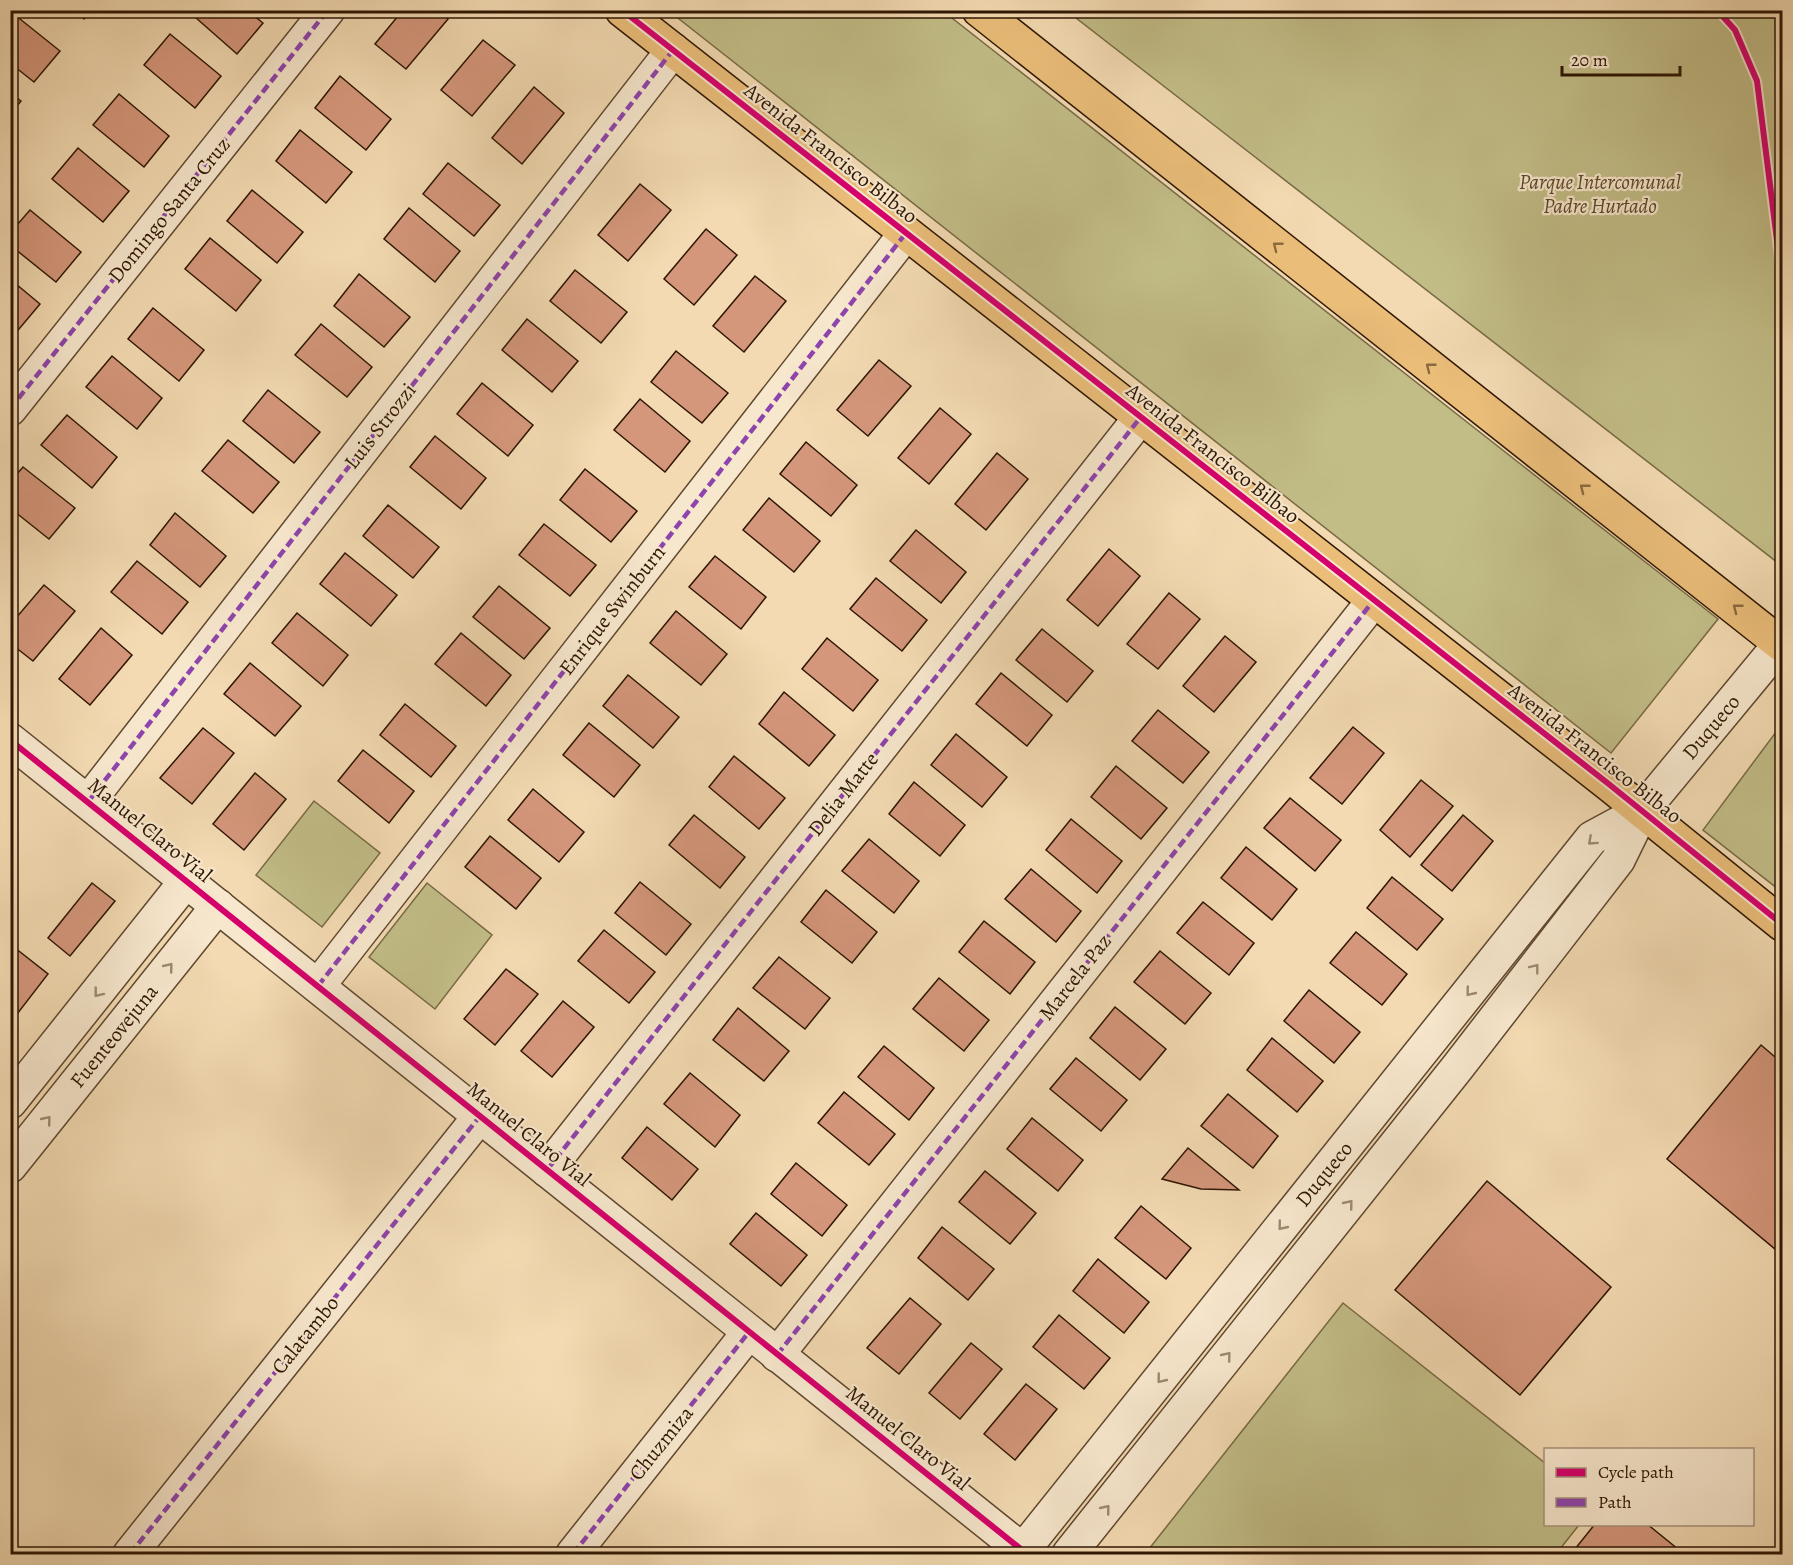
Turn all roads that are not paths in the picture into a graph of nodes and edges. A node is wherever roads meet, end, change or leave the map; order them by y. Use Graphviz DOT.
graph roads {
  1 [pos="328,10"];
  2 [pos="622,10"];
  3 [pos="979,10"];
  4 [pos="673,50"];
  5 [pos="906,233"];
  6 [pos="10,409"];
  7 [pos="1140,418"];
  8 [pos="1374,600"];
  9 [pos="1782,644"];
  10 [pos="10,740"];
  11 [pos="88,802"];
  12 [pos="1642,811"];
  13 [pos="186,881"];
  14 [pos="218,906"];
  15 [pos="1782,924"];
  16 [pos="318,986"];
  17 [pos="10,1102"];
  18 [pos="480,1116"];
  19 [pos="10,1166"];
  20 [pos="547,1170"];
  21 [pos="749,1332"];
  22 [pos="777,1354"];
  23 [pos="1023,1553"];
  24 [pos="130,1554"];
  25 [pos="573,1554"];
  26 [pos="1069,1554"];
  1 -- 6 [label="street, Domingo Santa Cruz"];
  2 -- 4 [label="main road, Avenida Francisco Bilbao"];
  9 -- 3 [label="main road, one-way"];
  4 -- 5 [label="main road, Avenida Francisco Bilbao"];
  4 -- 11 [label="street, Luis Strozzi"];
  5 -- 7 [label="main road, Avenida Francisco Bilbao"];
  5 -- 16 [label="street, Enrique Swinburn"];
  7 -- 8 [label="main road, Avenida Francisco Bilbao"];
  7 -- 20 [label="street, Delia Matte"];
  8 -- 12 [label="main road, Avenida Francisco Bilbao"];
  8 -- 22 [label="street, Marcela Paz"];
  9 -- 12 [label="street, Duqueco"];
  10 -- 11 [label="street, Manuel Claro Vial"];
  11 -- 13 [label="street, Manuel Claro Vial"];
  12 -- 15 [label="main road, Avenida Francisco Bilbao"];
  12 -- 23 [label="street, Duqueco, one-way"];
  26 -- 12 [label="street, Duqueco, one-way"];
  13 -- 14 [label="street, Manuel Claro Vial"];
  13 -- 17 [label="street, Fuenteovejuna, one-way"];
  14 -- 16 [label="street, Manuel Claro Vial"];
  19 -- 14 [label="street, Fuenteovejuna, one-way"];
  16 -- 18 [label="street, Manuel Claro Vial"];
  18 -- 20 [label="street, Manuel Claro Vial"];
  18 -- 24 [label="street, Calatambo"];
  20 -- 21 [label="street, Manuel Claro Vial"];
  21 -- 22 [label="street, Manuel Claro Vial"];
  21 -- 25 [label="street, Chuzmiza"];
  22 -- 23 [label="street, Manuel Claro Vial"];
}
